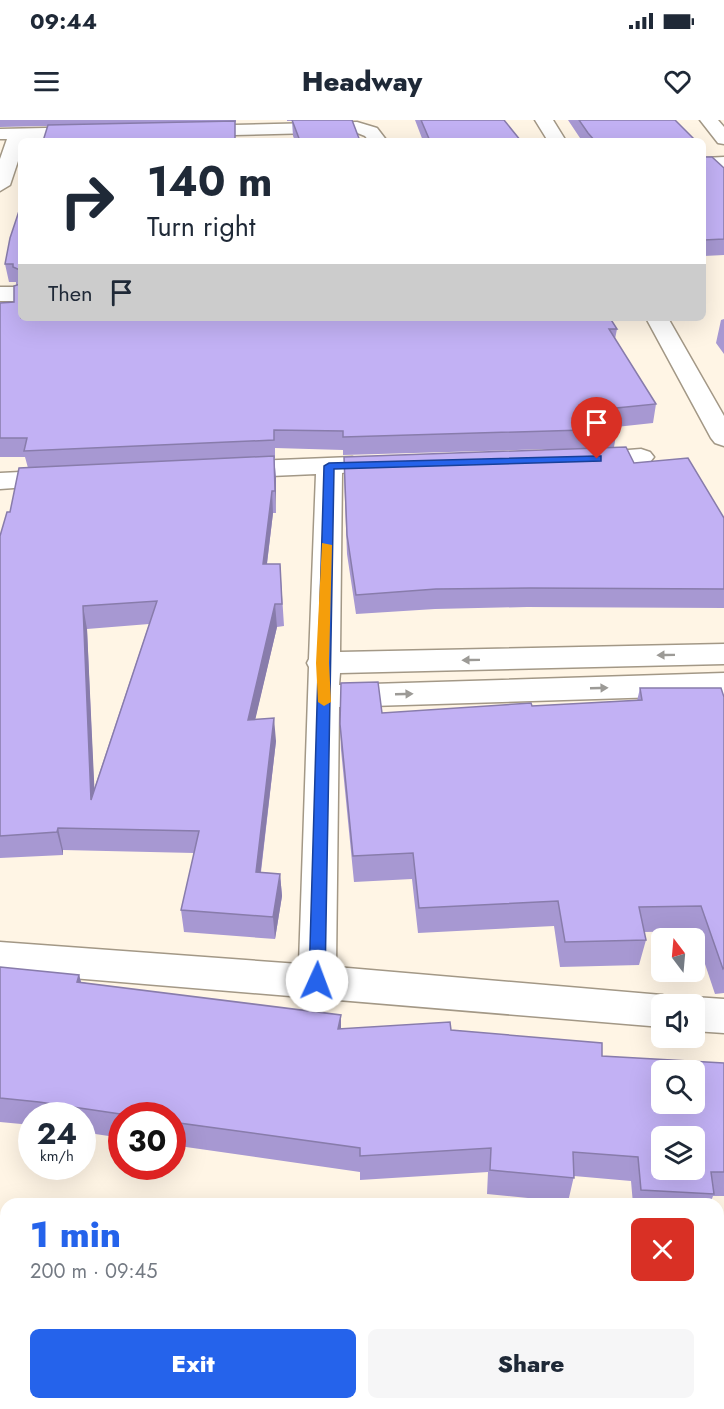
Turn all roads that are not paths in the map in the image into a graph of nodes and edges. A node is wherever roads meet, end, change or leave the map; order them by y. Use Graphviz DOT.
graph roads {
  1 [pos="544,120"];
  2 [pos="709,120"];
  3 [pos="167,131"];
  4 [pos="110,132"];
  5 [pos="9,134"];
  6 [pos="271,135"];
  7 [pos="376,138"];
  8 [pos="555,138"];
  9 [pos="724,139"];
  10 [pos="724,163"];
  11 [pos="706,164"];
  12 [pos="0,185"];
  13 [pos="0,294"];
  14 [pos="18,294"];
  15 [pos="659,321"];
  16 [pos="724,438"];
  17 [pos="641,457"];
  18 [pos="565,460"];
  19 [pos="376,465"];
  20 [pos="329,466"];
  21 [pos="200,472"];
  22 [pos="83,477"];
  23 [pos="0,481"];
  24 [pos="724,654"];
  25 [pos="323,680"];
  26 [pos="724,684"];
  27 [pos="0,957"];
  28 [pos="317,981"];
  29 [pos="651,1010"];
  30 [pos="705,1015"];
  31 [pos="724,1016"];
  1 -- 8 [label="street"];
  2 -- 9 [label="street"];
  3 -- 6 [label="street"];
  4 -- 5 [label="street"];
  5 -- 12 [label="street"];
  6 -- 7 [label="street"];
  10 -- 11 [label="street"];
  13 -- 14 [label="street"];
  15 -- 16 [label="street"];
  17 -- 18 [label="street"];
  19 -- 20 [label="street"];
  20 -- 21 [label="street"];
  20 -- 25 [label="street"];
  22 -- 23 [label="street"];
  24 -- 25 [label="street, one-way"];
  25 -- 26 [label="street, one-way"];
  25 -- 28 [label="street"];
  27 -- 28 [label="street"];
  28 -- 29 [label="street"];
  30 -- 31 [label="street"];
}
